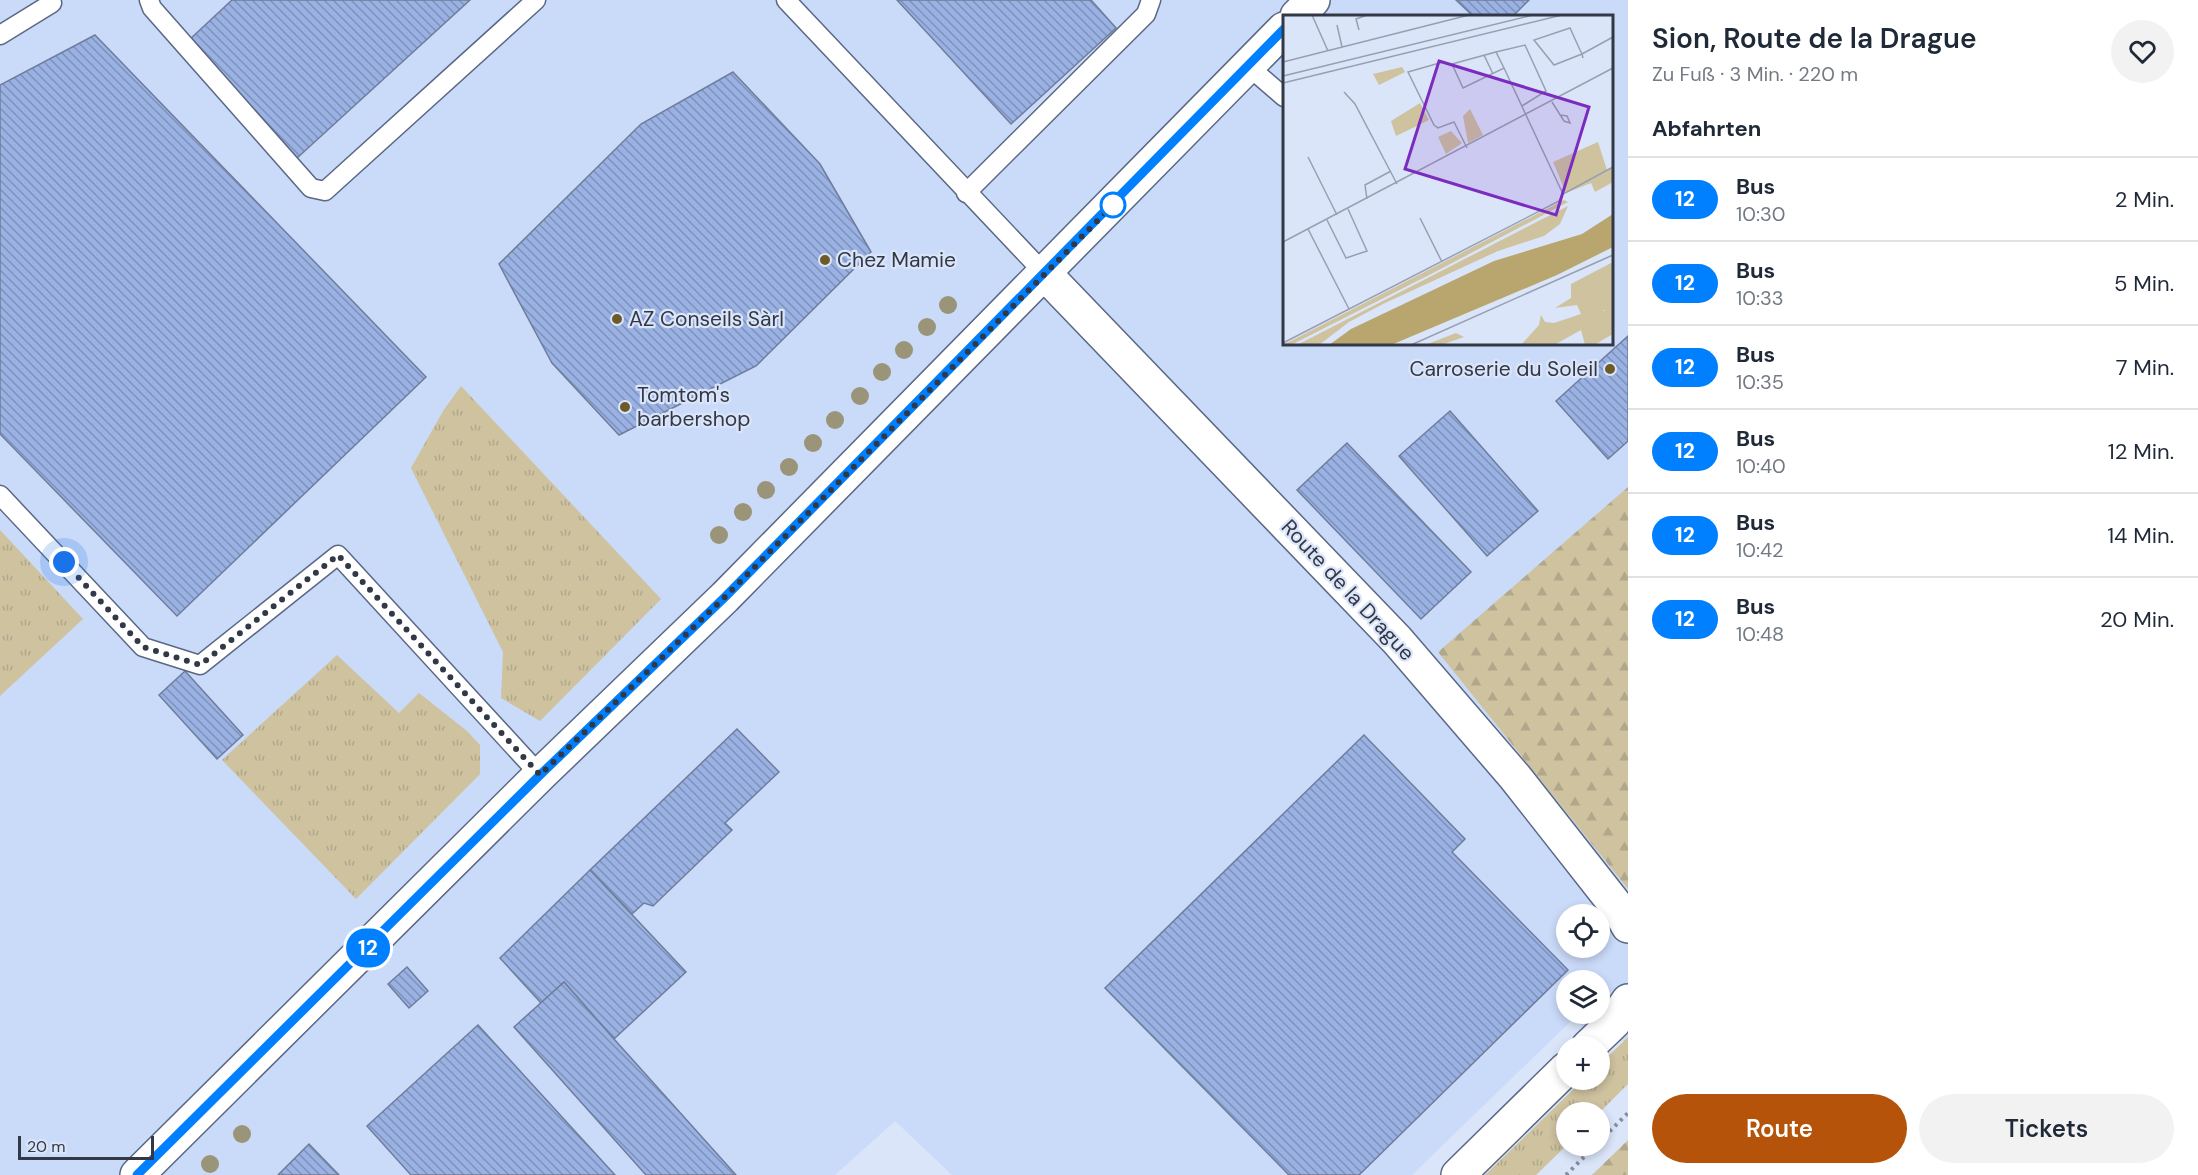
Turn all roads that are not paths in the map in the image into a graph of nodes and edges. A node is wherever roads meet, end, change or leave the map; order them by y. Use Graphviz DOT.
graph roads {
  1 [pos="149,0"];
  2 [pos="536,0"];
  3 [pos="786,0"];
  4 [pos="1151,0"];
  5 [pos="1313,0"];
  6 [pos="52,3"];
  7 [pos="1298,15"];
  8 [pos="1283,30"];
  9 [pos="0,35"];
  10 [pos="1248,66"];
  11 [pos="1283,96"];
  12 [pos="966,194"];
  13 [pos="1045,274"];
  14 [pos="0,495"];
  15 [pos="540,775"];
  16 [pos="1628,926"];
  17 [pos="1628,1001"];
  18 [pos="1600,1036"];
  19 [pos="1556,1079"];
  20 [pos="137,1175"];
  21 [pos="1458,1175"];
  1 -- 2 [label="lane"];
  3 -- 12 [label="lane"];
  4 -- 12 [label="lane"];
  5 -- 7 [label="street"];
  6 -- 9 [label="lane"];
  8 -- 10 [label="street"];
  10 -- 11 [label="lane"];
  10 -- 13 [label="street"];
  12 -- 13 [label="lane"];
  13 -- 15 [label="street"];
  13 -- 16 [label="street, Route de la Drague"];
  14 -- 15 [label="lane"];
  15 -- 20 [label="street"];
  17 -- 18 [label="street"];
  19 -- 21 [label="street"];
}
